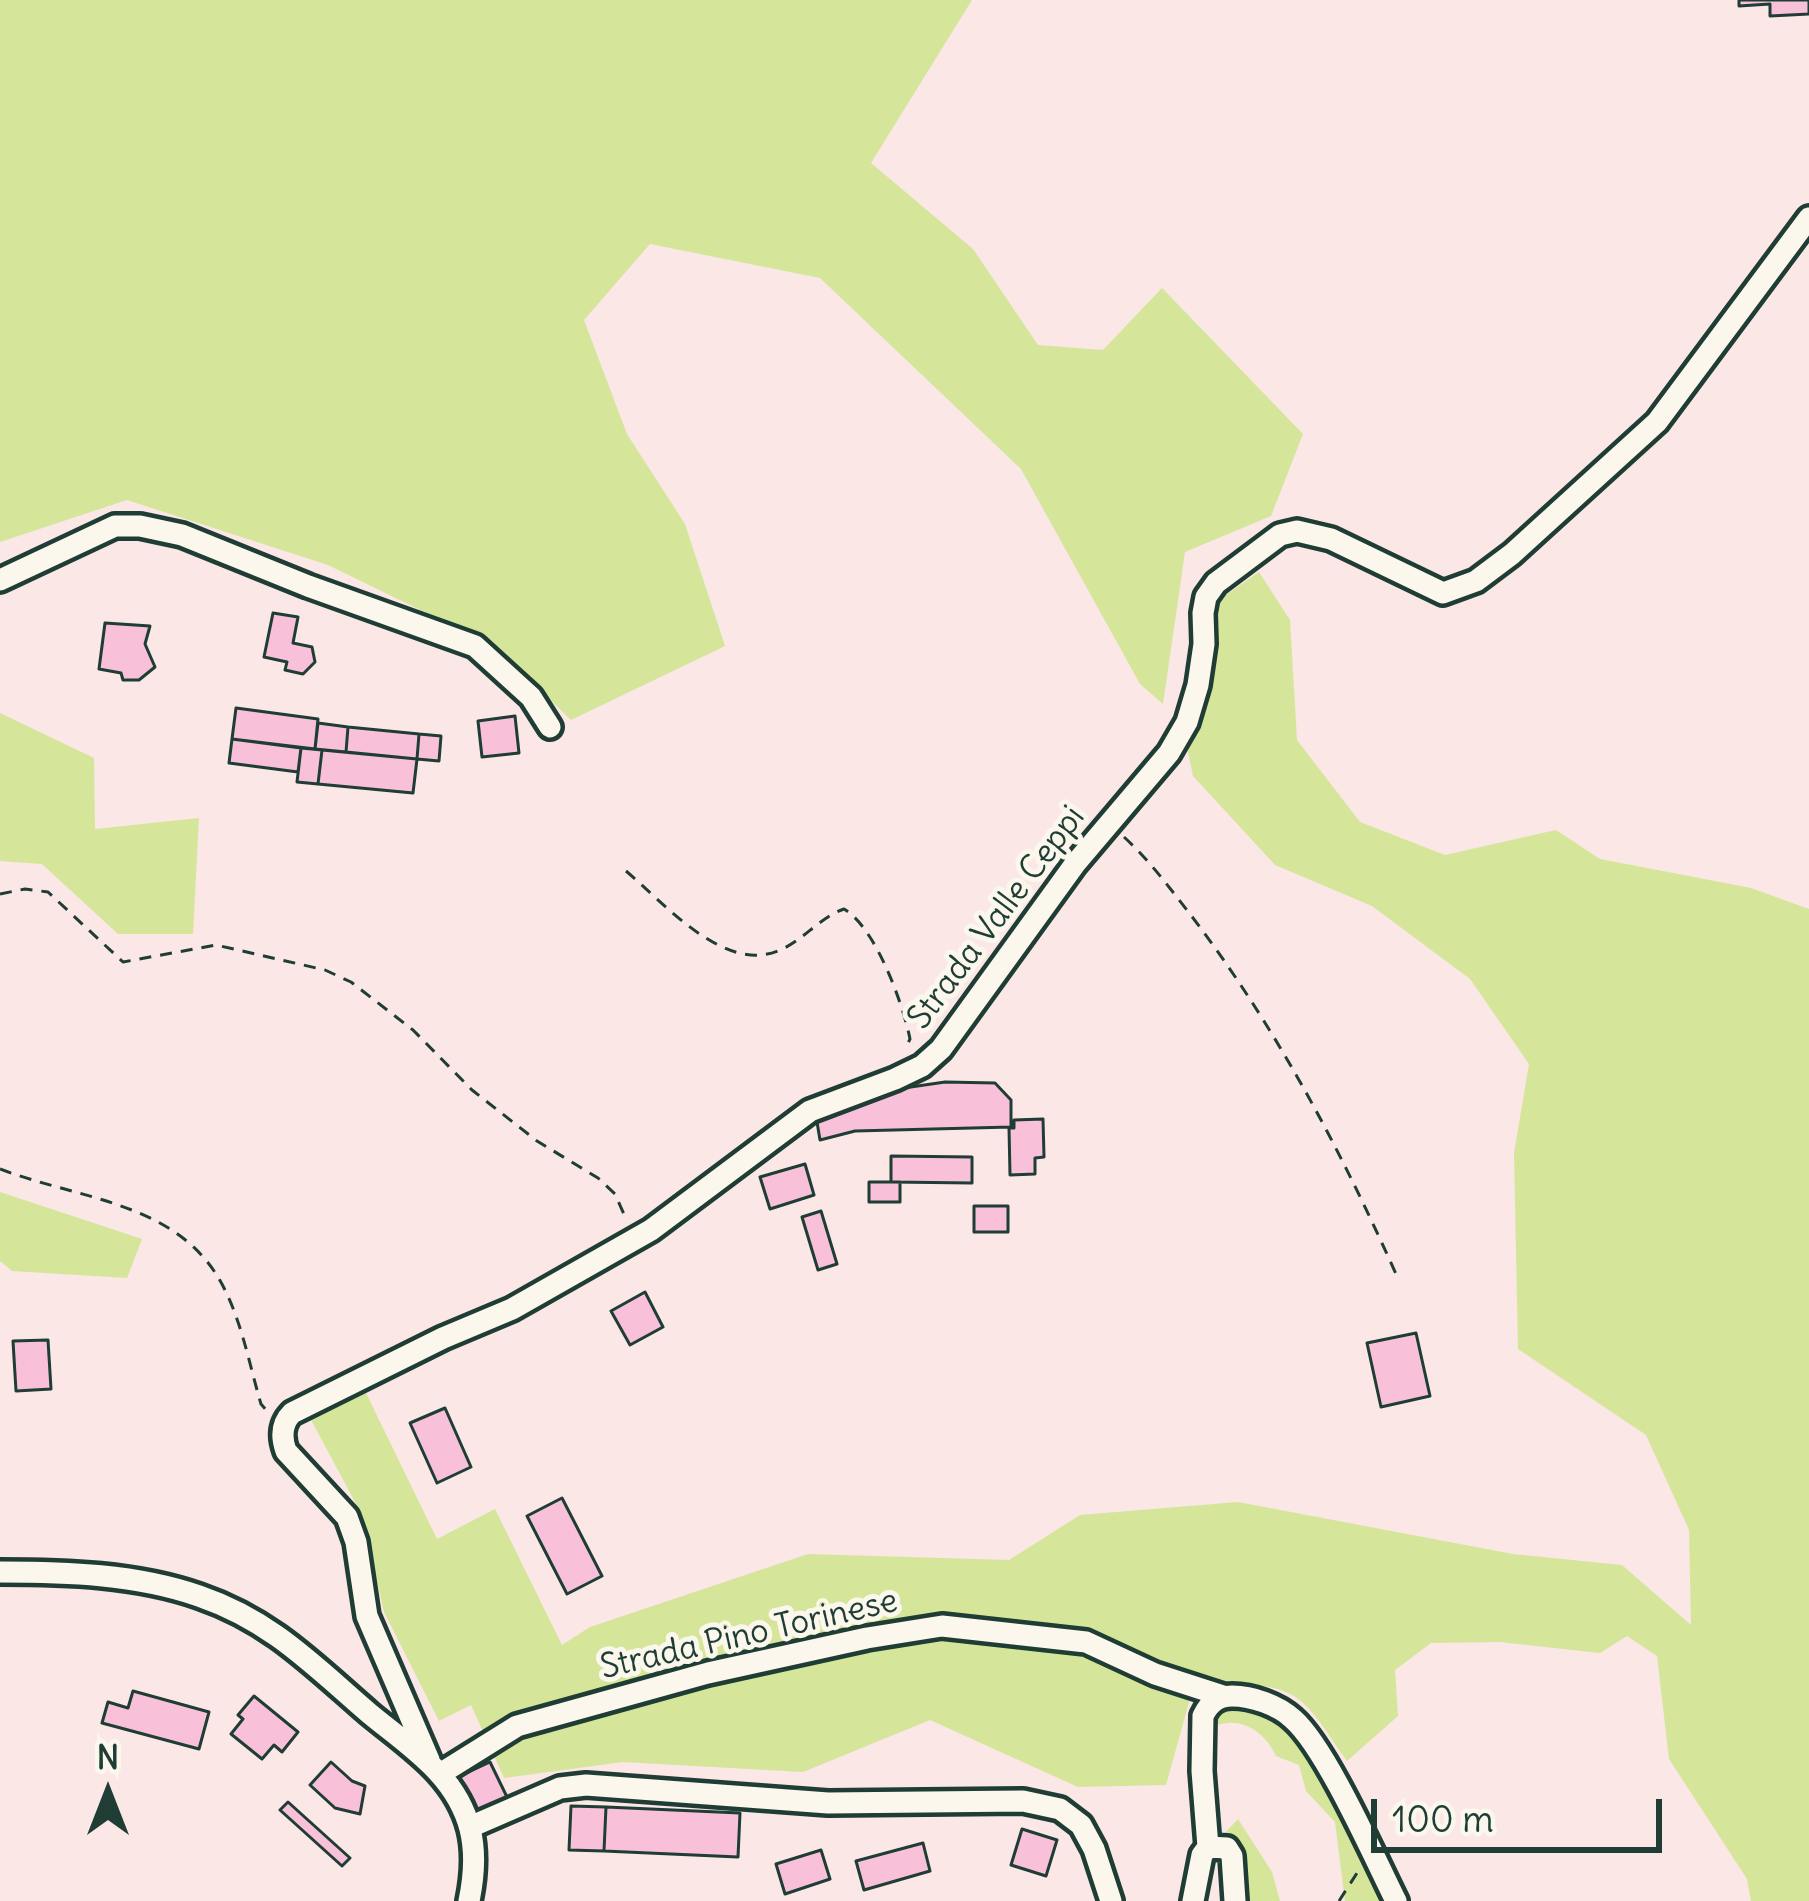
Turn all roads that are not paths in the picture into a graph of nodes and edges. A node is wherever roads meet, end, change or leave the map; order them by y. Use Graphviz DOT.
graph roads {
  1 [pos="1809,218"];
  2 [pos="0,580"];
  3 [pos="550,727"];
  4 [pos="0,1572"];
  5 [pos="1222,1696"];
  6 [pos="435,1767"];
  7 [pos="470,1827"];
  8 [pos="1208,1847"];
  9 [pos="469,1901"];
  10 [pos="1111,1901"];
  11 [pos="1193,1901"];
  12 [pos="1235,1901"];
  13 [pos="1396,1901"];
  1 -- 6 [label="street, Strada Valle Ceppi"];
  2 -- 3 [label="street"];
  4 -- 6 [label="street"];
  5 -- 6 [label="street, Strada Pino Torinese"];
  5 -- 8 [label="street"];
  5 -- 13 [label="street, Strada Pino Torinese"];
  6 -- 7 [label="street"];
  7 -- 9 [label="street"];
  7 -- 10 [label="street"];
  8 -- 11 [label="street"];
  8 -- 12 [label="street"];
}
